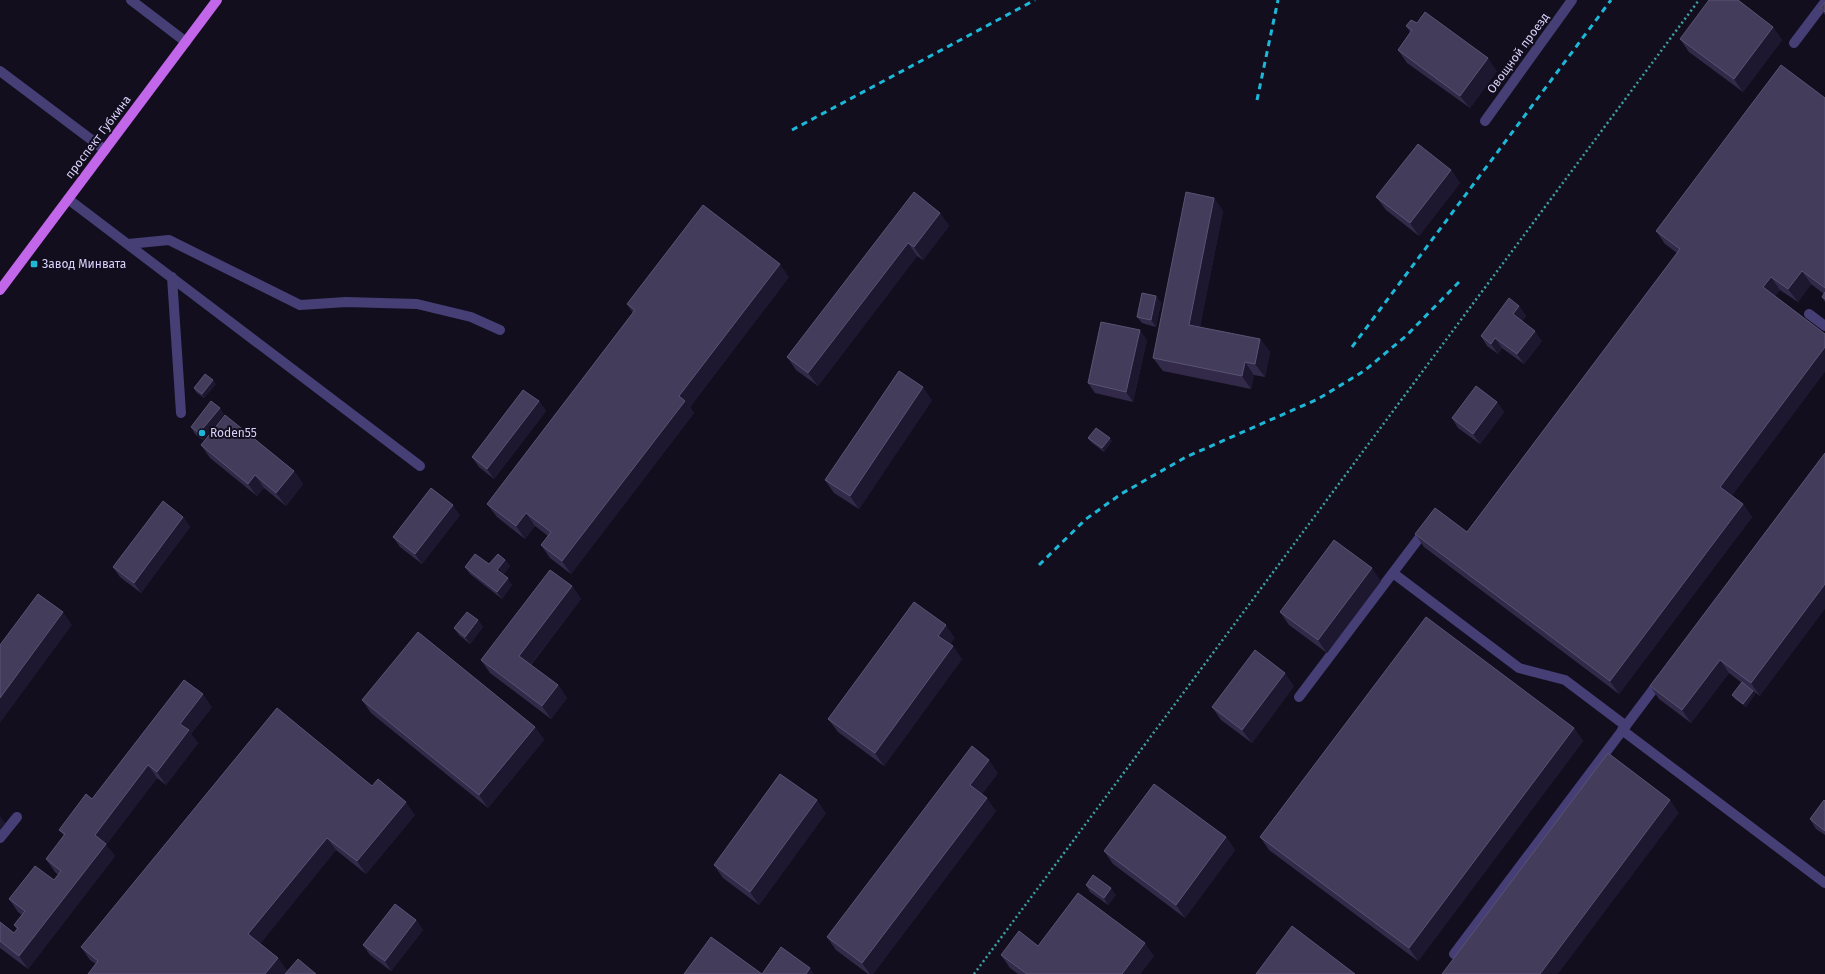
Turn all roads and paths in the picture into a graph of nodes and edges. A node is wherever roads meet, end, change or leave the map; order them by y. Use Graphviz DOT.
graph roads {
  1 [pos="131,0"];
  2 [pos="217,0"];
  3 [pos="1572,0"];
  4 [pos="1699,0"];
  5 [pos="1825,2"];
  6 [pos="186,42"];
  7 [pos="1794,43"];
  8 [pos="1,73"];
  9 [pos="1485,120"];
  10 [pos="105,150"];
  11 [pos="68,199"];
  12 [pos="128,244"];
  13 [pos="172,277"];
  14 [pos="0,290"];
  15 [pos="1809,314"];
  16 [pos="1825,326"];
  17 [pos="500,330"];
  18 [pos="181,413"];
  19 [pos="420,466"];
  20 [pos="1434,518"];
  21 [pos="1393,573"];
  22 [pos="1668,669"];
  23 [pos="1300,697"];
  24 [pos="1624,728"];
  25 [pos="17,817"];
  26 [pos="0,838"];
  27 [pos="1825,883"];
  28 [pos="1454,954"];
  29 [pos="974,974"];
  1 -- 6 [label="street"];
  2 -- 6 [label="main road, проспект Губкина"];
  3 -- 9 [label="street, Овощной проезд"];
  4 -- 29 [label="path"];
  5 -- 7 [label="street"];
  6 -- 10 [label="main road, проспект Губкина"];
  8 -- 10 [label="street"];
  10 -- 11 [label="main road, проспект Губкина"];
  11 -- 12 [label="street"];
  11 -- 14 [label="main road, проспект Губкина"];
  12 -- 13 [label="street"];
  12 -- 17 [label="street"];
  13 -- 18 [label="street"];
  13 -- 19 [label="street"];
  15 -- 16 [label="street"];
  20 -- 21 [label="street"];
  21 -- 23 [label="street"];
  21 -- 24 [label="street"];
  22 -- 24 [label="street"];
  24 -- 27 [label="street"];
  24 -- 28 [label="street"];
  25 -- 26 [label="street"];
}
